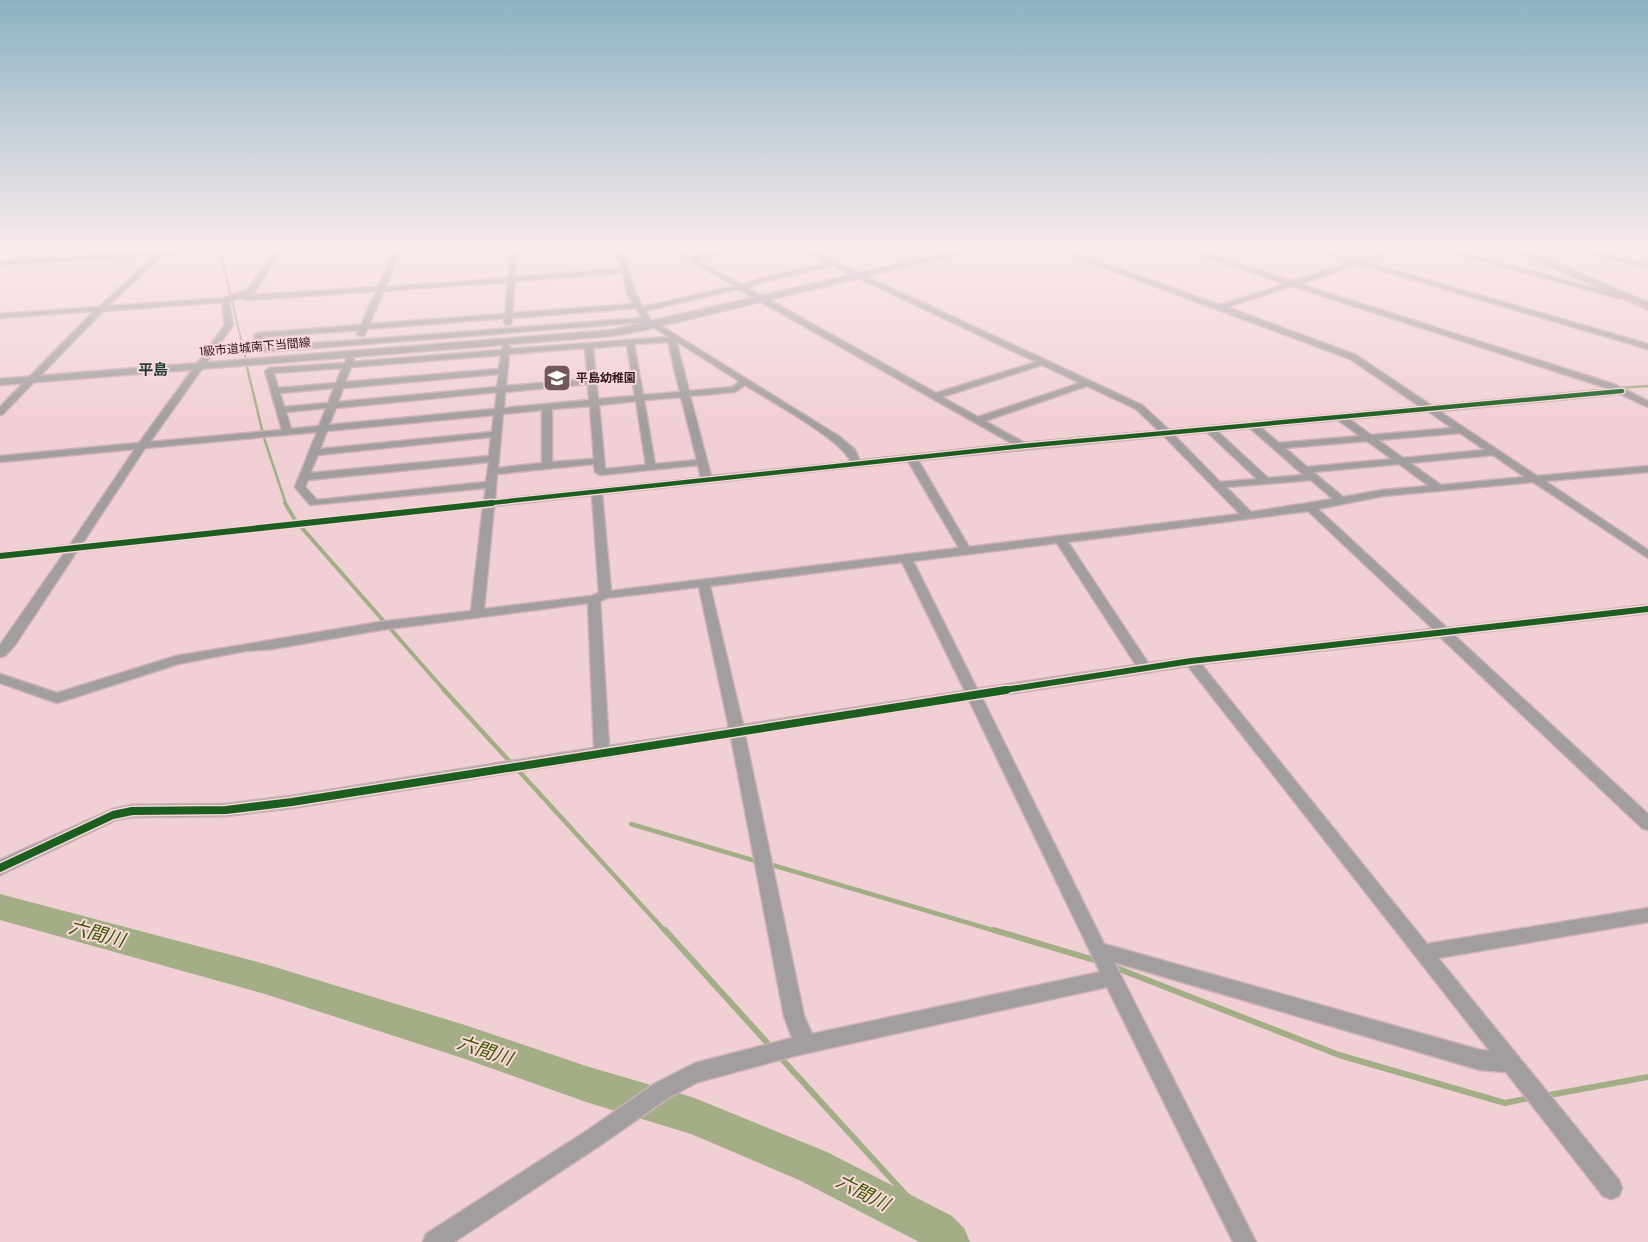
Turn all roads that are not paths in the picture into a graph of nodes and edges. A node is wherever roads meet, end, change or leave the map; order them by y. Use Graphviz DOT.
graph roads {
  1 [pos="105,305"];
  2 [pos="157,305"];
  3 [pos="226,305"];
  4 [pos="373,305"];
  5 [pos="510,305"];
  6 [pos="637,305"];
  7 [pos="655,305"];
  8 [pos="732,305"];
  9 [pos="772,305"];
  10 [pos="922,305"];
  11 [pos="1214,305"];
  12 [pos="1226,305"];
  13 [pos="1357,305"];
  14 [pos="1506,305"];
  15 [pos="1220,307"];
  16 [pos="639,308"];
  17 [pos="101,309"];
  18 [pos="0,316"];
  19 [pos="509,316"];
  20 [pos="650,322"];
  21 [pos="363,327"];
  22 [pos="673,338"];
  23 [pos="507,341"];
  24 [pos="357,342"];
  25 [pos="630,342"];
  26 [pos="589,345"];
  27 [pos="1648,347"];
  28 [pos="352,353"];
  29 [pos="260,360"];
  30 [pos="1043,362"];
  31 [pos="199,365"];
  32 [pos="348,365"];
  33 [pos="503,371"];
  34 [pos="34,379"];
  35 [pos="745,380"];
  36 [pos="591,381"];
  37 [pos="0,382"];
  38 [pos="1087,383"];
  39 [pos="340,385"];
  40 [pos="1618,389"];
  41 [pos="275,390"];
  42 [pos="502,390"];
  43 [pos="686,395"];
  44 [pos="936,396"];
  45 [pos="640,399"];
  46 [pos="594,404"];
  47 [pos="1648,404"];
  48 [pos="332,405"];
  49 [pos="1426,406"];
  50 [pos="547,408"];
  51 [pos="281,410"];
  52 [pos="0,412"];
  53 [pos="499,413"];
  54 [pos="1340,418"];
  55 [pos="978,420"];
  56 [pos="1251,424"];
  57 [pos="1208,428"];
  58 [pos="322,429"];
  59 [pos="1163,429"];
  60 [pos="1460,430"];
  61 [pos="287,432"];
  62 [pos="497,434"];
  63 [pos="1368,438"];
  64 [pos="142,446"];
  65 [pos="1023,446"];
  66 [pos="1276,446"];
  67 [pos="315,452"];
  68 [pos="1494,452"];
  69 [pos="495,458"];
  70 [pos="912,458"];
  71 [pos="0,459"];
  72 [pos="599,461"];
  73 [pos="1400,461"];
  74 [pos="703,462"];
  75 [pos="857,464"];
  76 [pos="547,466"];
  77 [pos="651,467"];
  78 [pos="1648,469"];
  79 [pos="493,471"];
  80 [pos="1308,474"];
  81 [pos="304,477"];
  82 [pos="707,480"];
  83 [pos="1536,480"];
  84 [pos="1266,481"];
  85 [pos="492,484"];
  86 [pos="1218,485"];
  87 [pos="1439,488"];
  88 [pos="597,492"];
  89 [pos="1341,502"];
  90 [pos="490,503"];
  91 [pos="1310,507"];
  92 [pos="1248,516"];
  93 [pos="1061,540"];
  94 [pos="73,549"];
  95 [pos="966,551"];
  96 [pos="1648,555"];
  97 [pos="0,556"];
  98 [pos="906,558"];
  99 [pos="704,584"];
  100 [pos="600,597"];
  101 [pos="1648,609"];
  102 [pos="477,614"];
  103 [pos="1441,632"];
  104 [pos="0,653"];
  105 [pos="1191,661"];
  106 [pos="1146,669"];
  107 [pos="0,678"];
  108 [pos="975,696"];
  109 [pos="736,732"];
  110 [pos="602,753"];
  111 [pos="1648,824"];
  112 [pos="0,868"];
  113 [pos="1648,915"];
  114 [pos="1099,950"];
  115 [pos="1424,952"];
  116 [pos="1112,978"];
  117 [pos="803,1046"];
  118 [pos="1512,1063"];
  119 [pos="1612,1188"];
  120 [pos="434,1242"];
  121 [pos="1245,1242"];
  1 -- 17 [label="street"];
  2 -- 17 [label="street"];
  3 -- 31 [label="street"];
  4 -- 21 [label="street"];
  5 -- 19 [label="street"];
  6 -- 16 [label="street"];
  7 -- 16 [label="street"];
  8 -- 20 [label="street, 1級市道城南下当間線"];
  9 -- 44 [label="street"];
  10 -- 30 [label="street"];
  11 -- 15 [label="street"];
  12 -- 15 [label="street"];
  13 -- 40 [label="street"];
  14 -- 27 [label="street"];
  15 -- 49 [label="street"];
  16 -- 19 [label="street"];
  16 -- 20 [label="street"];
  17 -- 18 [label="street"];
  17 -- 34 [label="street"];
  19 -- 21 [label="street"];
  19 -- 23 [label="street"];
  20 -- 22 [label="street"];
  20 -- 23 [label="street, 1級市道城南下当間線"];
  21 -- 24 [label="street"];
  21 -- 24 [label="street"];
  22 -- 25 [label="street"];
  22 -- 35 [label="street"];
  22 -- 43 [label="street"];
  23 -- 24 [label="street"];
  23 -- 26 [label="street"];
  23 -- 28 [label="street, 1級市道城南下当間線"];
  23 -- 32 [label="street"];
  23 -- 33 [label="street"];
  24 -- 28 [label="street"];
  25 -- 26 [label="street"];
  25 -- 45 [label="street"];
  26 -- 36 [label="street"];
  28 -- 29 [label="street, 1級市道城南下当間線"];
  28 -- 32 [label="street"];
  29 -- 31 [label="street, 1級市道城南下当間線"];
  30 -- 38 [label="street"];
  30 -- 44 [label="street"];
  31 -- 34 [label="street, 1級市道城南下当間線"];
  31 -- 64 [label="street"];
  32 -- 39 [label="street"];
  32 -- 41 [label="street"];
  33 -- 39 [label="street"];
  33 -- 42 [label="street"];
  34 -- 37 [label="street, 1級市道城南下当間線"];
  34 -- 52 [label="street"];
  35 -- 43 [label="street"];
  35 -- 75 [label="street"];
  36 -- 42 [label="street"];
  36 -- 46 [label="street"];
  38 -- 55 [label="street"];
  38 -- 59 [label="street"];
  39 -- 41 [label="street"];
  39 -- 48 [label="street"];
  40 -- 47 [label="street"];
  40 -- 49 [label="street"];
  41 -- 51 [label="street"];
  42 -- 48 [label="street"];
  42 -- 53 [label="street"];
  43 -- 45 [label="street"];
  43 -- 74 [label="street"];
  44 -- 55 [label="street"];
  45 -- 46 [label="street"];
  45 -- 77 [label="street"];
  46 -- 50 [label="street"];
  46 -- 72 [label="street"];
  48 -- 51 [label="street"];
  48 -- 58 [label="street"];
  49 -- 54 [label="street"];
  49 -- 60 [label="street"];
  50 -- 53 [label="street"];
  50 -- 76 [label="street"];
  51 -- 61 [label="street"];
  53 -- 58 [label="street"];
  53 -- 62 [label="street"];
  54 -- 56 [label="street"];
  54 -- 63 [label="street"];
  55 -- 65 [label="street"];
  56 -- 57 [label="street"];
  56 -- 66 [label="street"];
  57 -- 59 [label="street"];
  57 -- 84 [label="street"];
  58 -- 61 [label="street"];
  58 -- 67 [label="street"];
  59 -- 65 [label="street"];
  59 -- 86 [label="street"];
  60 -- 63 [label="street"];
  60 -- 68 [label="street"];
  61 -- 64 [label="street"];
  62 -- 67 [label="street"];
  62 -- 69 [label="street"];
  63 -- 66 [label="street"];
  63 -- 73 [label="street"];
  64 -- 71 [label="street"];
  64 -- 94 [label="street"];
  65 -- 70 [label="street"];
  66 -- 80 [label="street"];
  67 -- 81 [label="street"];
  68 -- 73 [label="street"];
  68 -- 83 [label="street"];
  69 -- 79 [label="street"];
  69 -- 81 [label="street"];
  70 -- 75 [label="street"];
  70 -- 95 [label="street"];
  72 -- 76 [label="street"];
  72 -- 77 [label="street"];
  73 -- 80 [label="street"];
  73 -- 87 [label="street"];
  74 -- 77 [label="street"];
  74 -- 82 [label="street"];
  75 -- 82 [label="street"];
  76 -- 79 [label="street"];
  78 -- 83 [label="street"];
  79 -- 85 [label="street"];
  80 -- 84 [label="street"];
  80 -- 89 [label="street"];
  81 -- 85 [label="street"];
  82 -- 88 [label="street"];
  83 -- 87 [label="street"];
  83 -- 96 [label="street"];
  84 -- 86 [label="street"];
  85 -- 90 [label="street"];
  86 -- 92 [label="street"];
  87 -- 89 [label="street"];
  88 -- 90 [label="street"];
  88 -- 100 [label="street"];
  89 -- 91 [label="street"];
  90 -- 94 [label="street"];
  90 -- 102 [label="street"];
  91 -- 92 [label="street"];
  91 -- 103 [label="street"];
  92 -- 93 [label="street"];
  93 -- 95 [label="street"];
  93 -- 106 [label="street"];
  94 -- 97 [label="street"];
  94 -- 104 [label="street"];
  95 -- 98 [label="street"];
  98 -- 99 [label="street"];
  98 -- 108 [label="street"];
  99 -- 100 [label="street"];
  99 -- 109 [label="street"];
  100 -- 102 [label="street"];
  100 -- 110 [label="street"];
  101 -- 103 [label="street"];
  102 -- 107 [label="street"];
  103 -- 105 [label="street"];
  103 -- 111 [label="street"];
  105 -- 106 [label="street"];
  105 -- 115 [label="street"];
  106 -- 108 [label="street"];
  108 -- 109 [label="street"];
  108 -- 114 [label="street"];
  109 -- 110 [label="street"];
  109 -- 117 [label="street"];
  110 -- 112 [label="street"];
  113 -- 115 [label="street"];
  114 -- 116 [label="street"];
  114 -- 118 [label="street"];
  115 -- 118 [label="street"];
  116 -- 117 [label="street"];
  116 -- 121 [label="street"];
  117 -- 120 [label="street"];
  118 -- 119 [label="street"];
}
